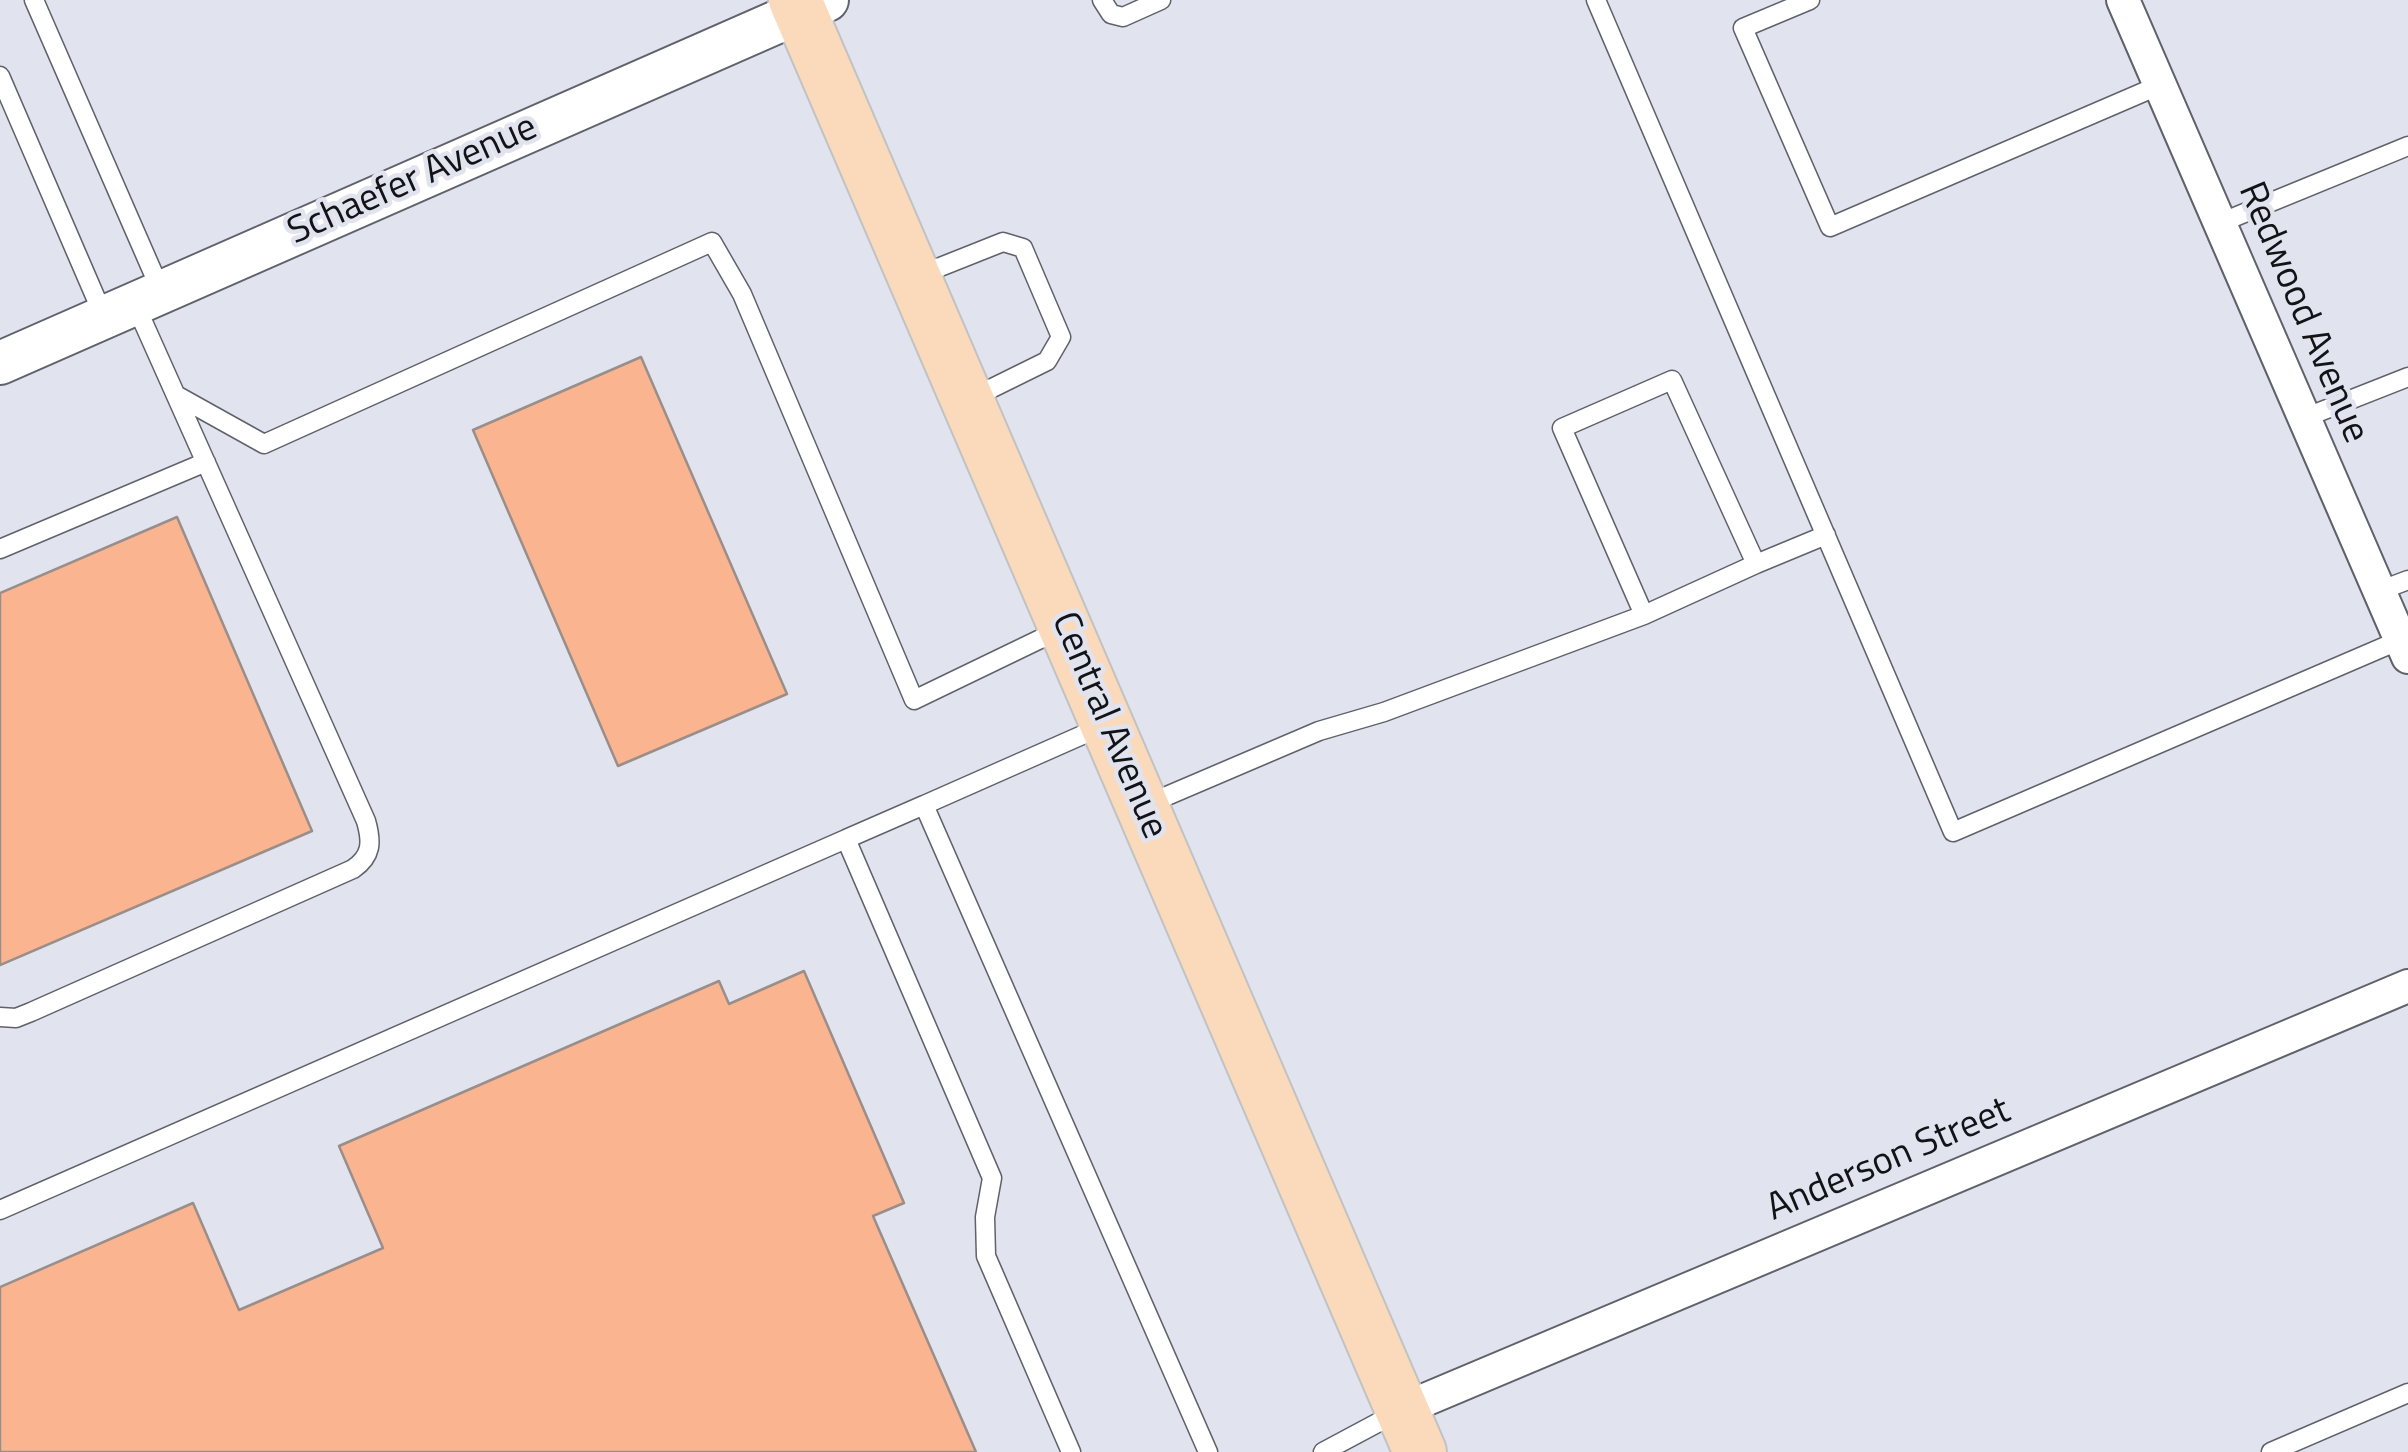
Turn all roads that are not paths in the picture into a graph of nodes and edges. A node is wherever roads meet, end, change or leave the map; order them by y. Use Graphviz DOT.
graph roads {
  1 [pos="34,0"];
  2 [pos="1102,0"];
  3 [pos="1162,0"];
  4 [pos="1596,0"];
  5 [pos="1810,0"];
  6 [pos="2123,0"];
  7 [pos="807,4"];
  8 [pos="0,76"];
  9 [pos="2160,84"];
  10 [pos="2408,146"];
  11 [pos="2220,223"];
  12 [pos="914,277"];
  13 [pos="133,304"];
  14 [pos="0,363"];
  15 [pos="2408,377"];
  16 [pos="176,396"];
  17 [pos="967,400"];
  18 [pos="2304,418"];
  19 [pos="206,462"];
  20 [pos="1826,535"];
  21 [pos="0,549"];
  22 [pos="1756,564"];
  23 [pos="2394,586"];
  24 [pos="1644,615"];
  25 [pos="1065,627"];
  26 [pos="2406,651"];
  27 [pos="1107,724"];
  28 [pos="924,804"];
  29 [pos="1142,807"];
  30 [pos="846,838"];
  31 [pos="2408,986"];
  32 [pos="0,1017"];
  33 [pos="0,1210"];
  34 [pos="2408,1393"];
  35 [pos="1410,1431"];
  36 [pos="1072,1452"];
  37 [pos="1208,1452"];
  38 [pos="1323,1452"];
  39 [pos="2271,1452"];
  1 -- 13 [label="lane"];
  2 -- 3 [label="lane"];
  4 -- 20 [label="lane"];
  5 -- 9 [label="lane"];
  6 -- 9 [label="street, Redwood Avenue"];
  7 -- 12 [label="main road, Central Avenue"];
  7 -- 13 [label="street, Schaefer Avenue"];
  8 -- 13 [label="lane"];
  9 -- 11 [label="street, Redwood Avenue"];
  10 -- 11 [label="lane"];
  11 -- 18 [label="street, Redwood Avenue"];
  12 -- 17 [label="main road, Central Avenue"];
  12 -- 17 [label="lane"];
  13 -- 14 [label="street, Schaefer Avenue"];
  13 -- 16 [label="lane"];
  15 -- 18 [label="lane"];
  16 -- 19 [label="lane"];
  16 -- 25 [label="lane"];
  17 -- 25 [label="main road, Central Avenue"];
  18 -- 23 [label="street, Redwood Avenue"];
  19 -- 21 [label="lane"];
  19 -- 32 [label="lane"];
  20 -- 22 [label="lane"];
  20 -- 26 [label="lane"];
  22 -- 24 [label="lane"];
  22 -- 24 [label="lane"];
  23 -- 26 [label="street, Redwood Avenue"];
  24 -- 29 [label="lane"];
  25 -- 27 [label="main road, Central Avenue"];
  27 -- 28 [label="lane"];
  27 -- 29 [label="main road, Central Avenue"];
  28 -- 30 [label="lane"];
  28 -- 37 [label="lane"];
  29 -- 35 [label="main road, Central Avenue"];
  30 -- 33 [label="lane"];
  30 -- 36 [label="lane"];
  31 -- 35 [label="street, Anderson Street"];
  34 -- 39 [label="lane"];
  35 -- 38 [label="lane"];
}
